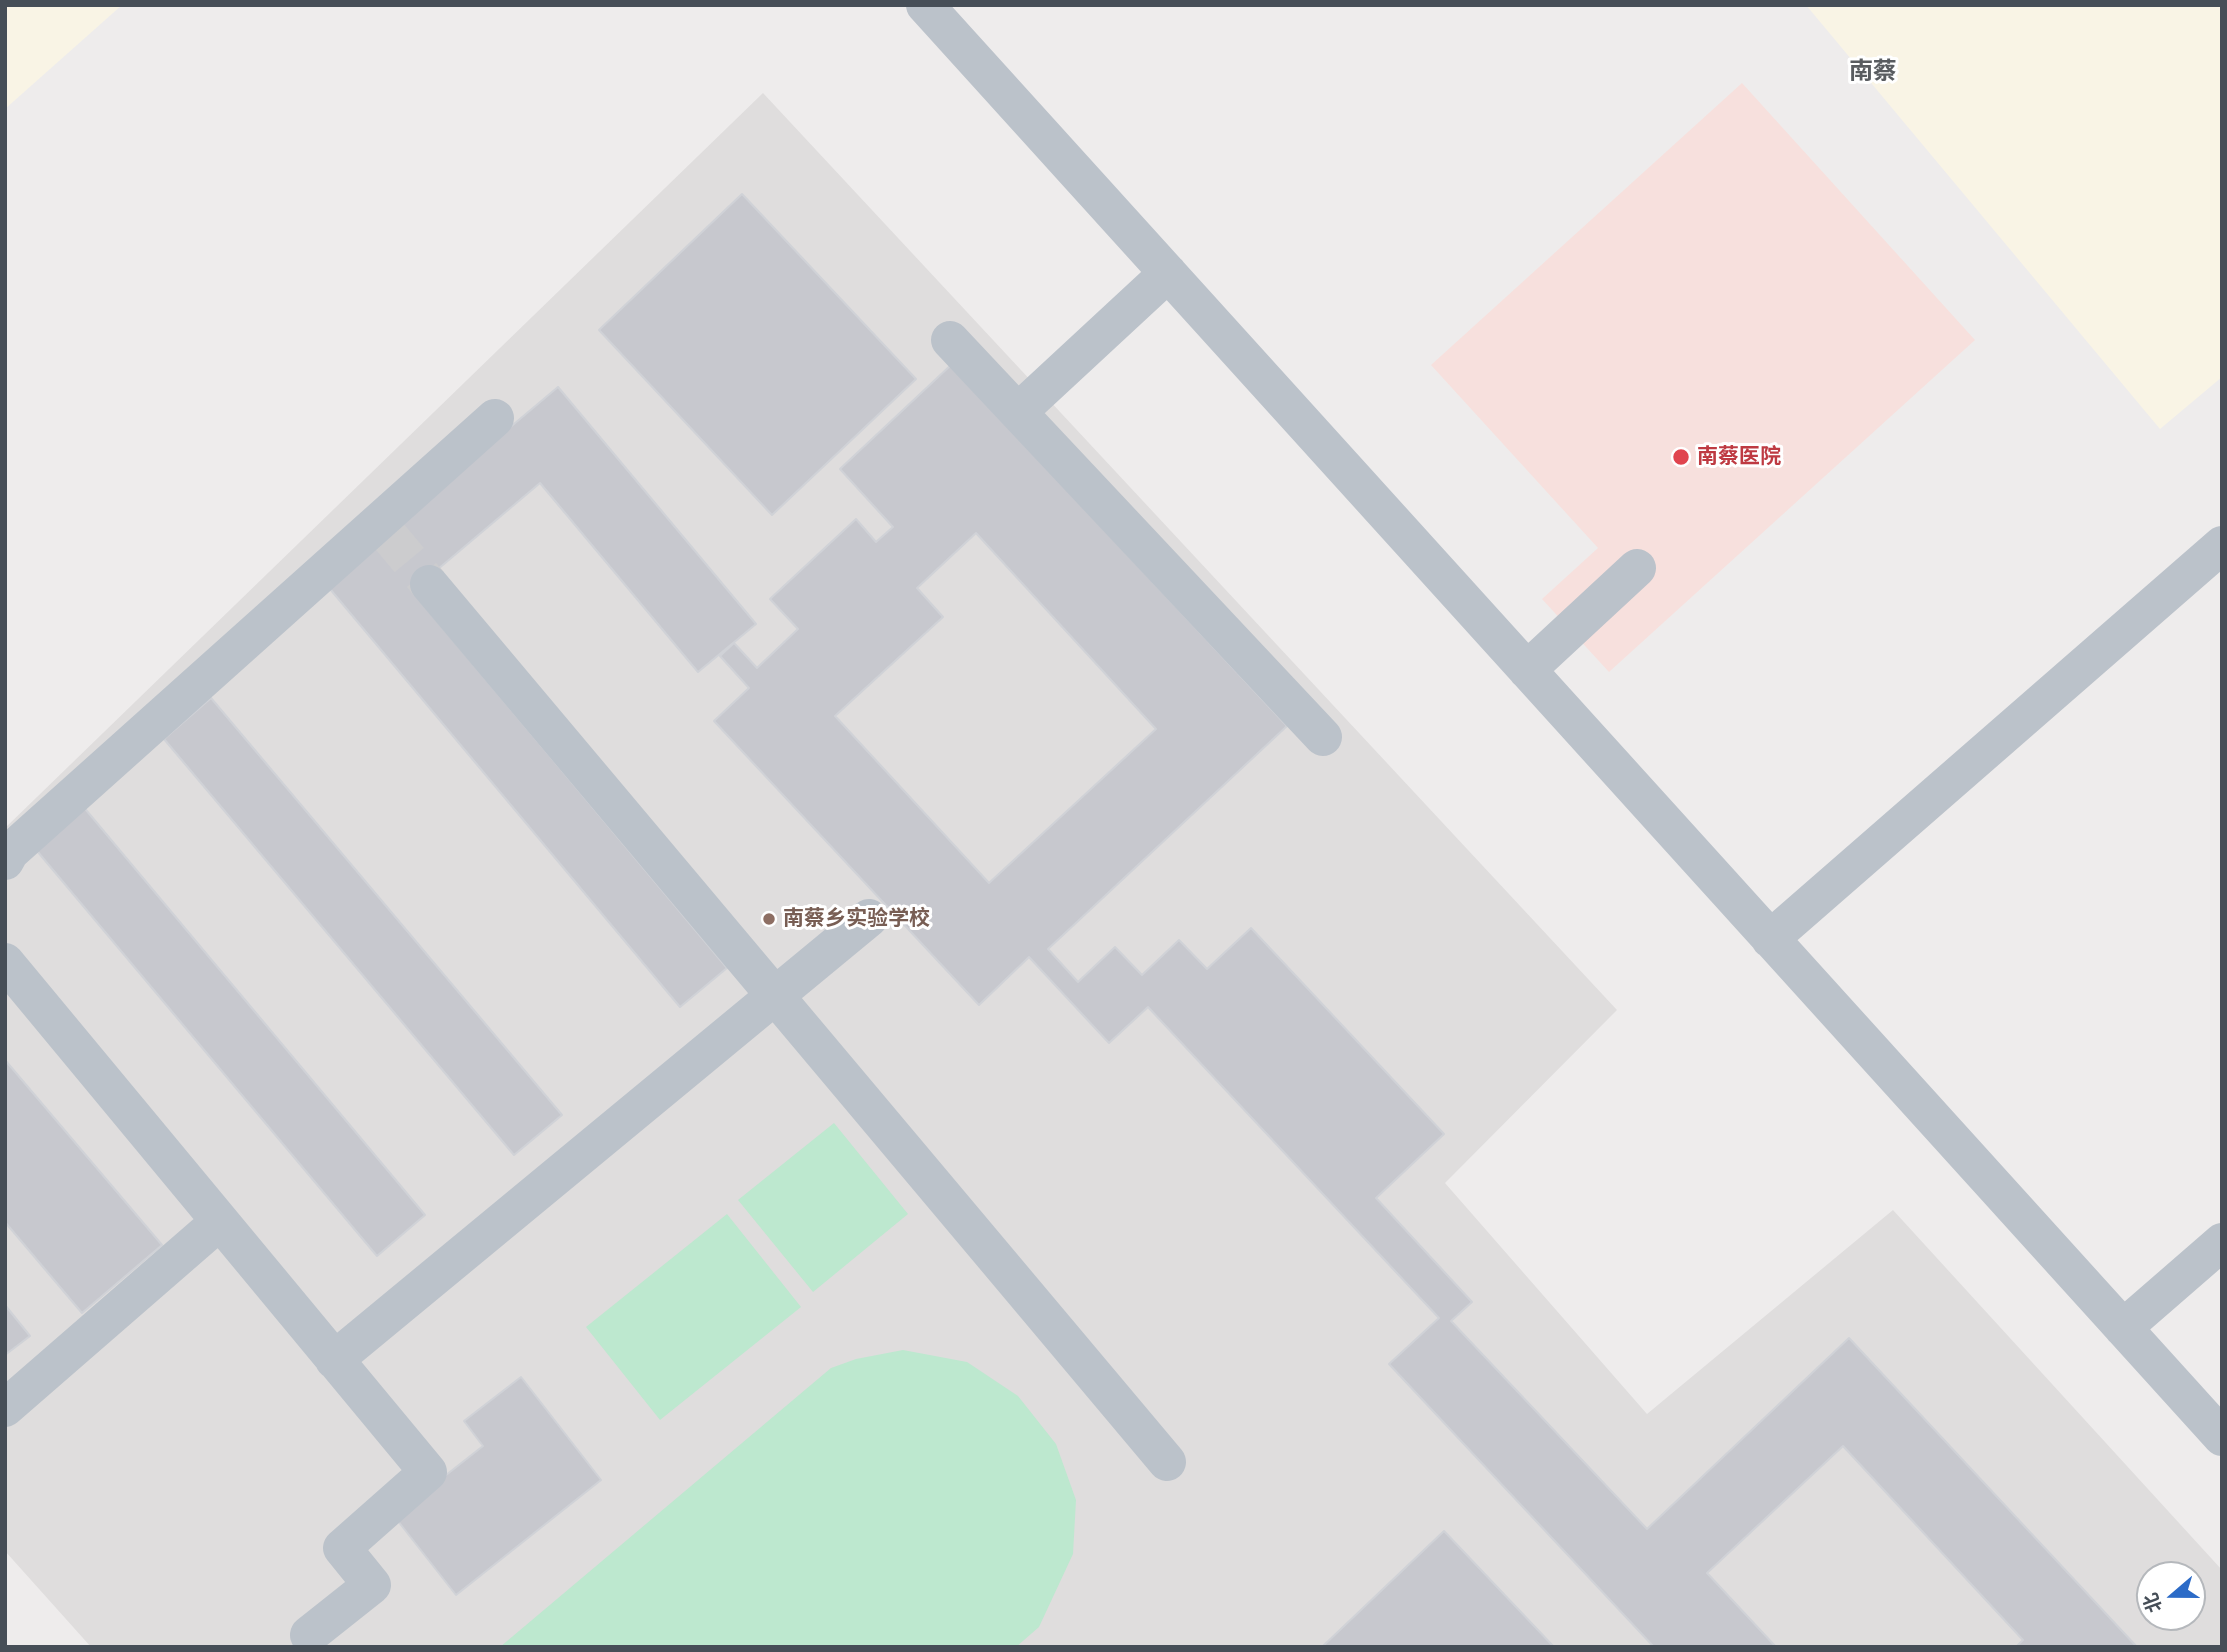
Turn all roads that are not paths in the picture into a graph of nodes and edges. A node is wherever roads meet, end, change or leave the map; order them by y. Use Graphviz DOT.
graph roads {
  1 [pos="925,5"];
  2 [pos="1168,273"];
  3 [pos="950,340"];
  4 [pos="1018,412"];
  5 [pos="495,418"];
  6 [pos="2222,545"];
  7 [pos="1637,568"];
  8 [pos="429,584"];
  9 [pos="1527,670"];
  10 [pos="1323,737"];
  11 [pos="5,860"];
  12 [pos="869,918"];
  13 [pos="1770,939"];
  14 [pos="5,962"];
  15 [pos="775,996"];
  16 [pos="219,1222"];
  17 [pos="2222,1242"];
  18 [pos="2123,1328"];
  19 [pos="334,1360"];
  20 [pos="5,1408"];
  21 [pos="2222,1437"];
  22 [pos="1167,1462"];
  23 [pos="309,1634"];
  1 -- 2 [label="street"];
  2 -- 4 [label="street"];
  2 -- 9 [label="street"];
  3 -- 4 [label="street"];
  4 -- 10 [label="street"];
  5 -- 11 [label="street"];
  6 -- 13 [label="street"];
  7 -- 9 [label="street"];
  8 -- 15 [label="street"];
  9 -- 13 [label="street"];
  12 -- 15 [label="street"];
  13 -- 18 [label="street"];
  14 -- 16 [label="street"];
  15 -- 19 [label="street"];
  15 -- 22 [label="street"];
  16 -- 19 [label="street"];
  16 -- 20 [label="street"];
  17 -- 18 [label="street"];
  18 -- 21 [label="street"];
  19 -- 23 [label="street"];
}
